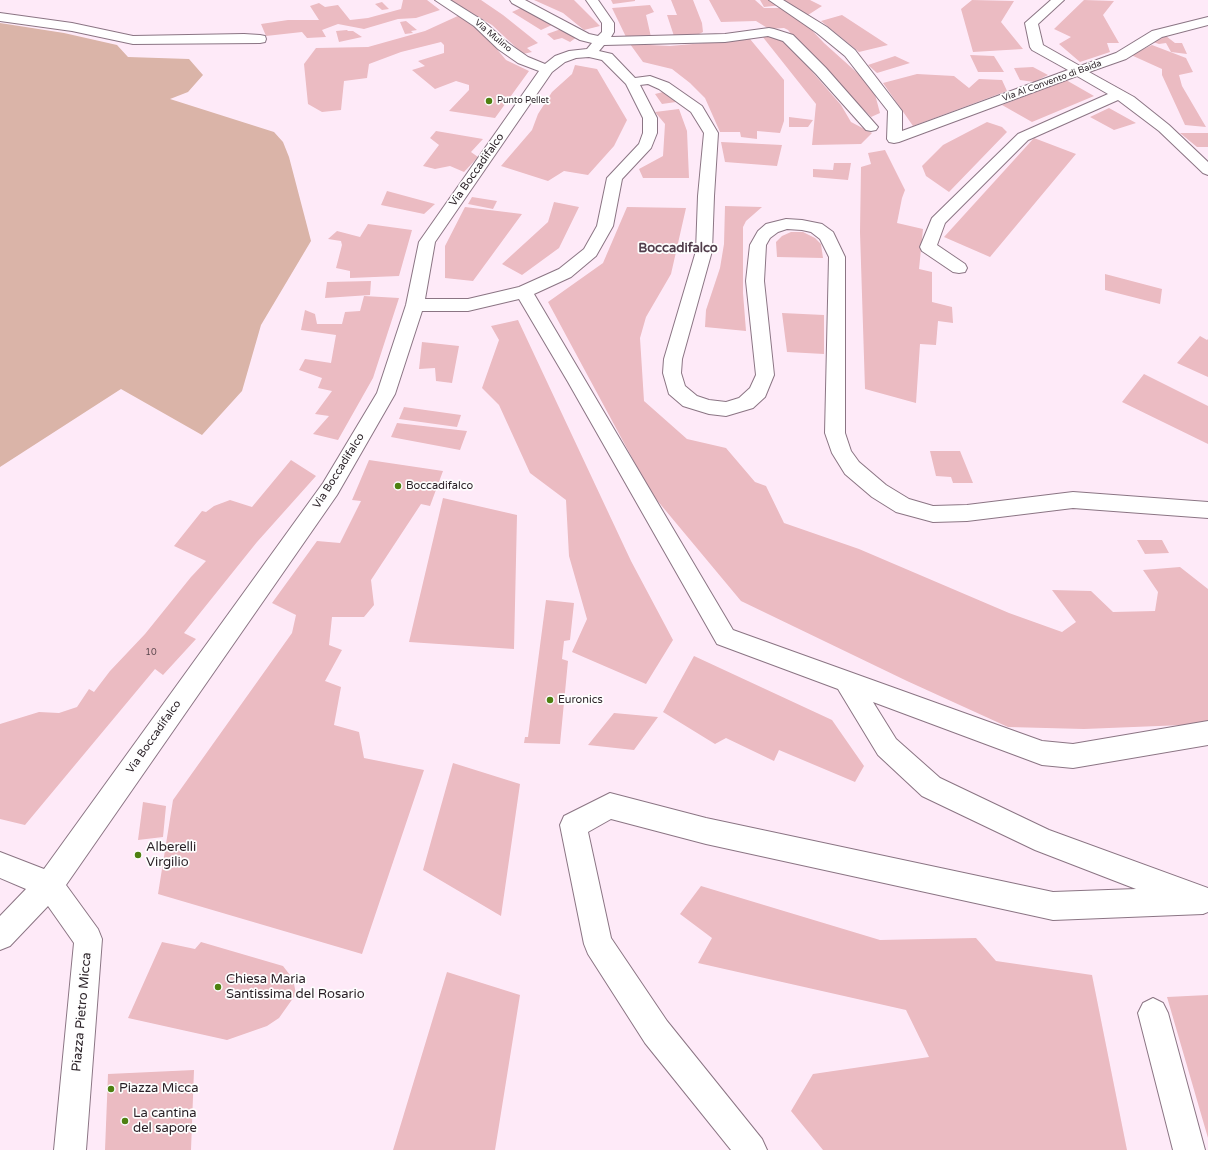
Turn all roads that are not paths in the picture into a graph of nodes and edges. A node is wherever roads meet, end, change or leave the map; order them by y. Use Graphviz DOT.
graph roads {
  1 [pos="441,0"];
  2 [pos="516,0"];
  3 [pos="592,0"];
  4 [pos="775,0"];
  5 [pos="1058,0"];
  6 [pos="0,17"];
  7 [pos="1208,21"];
  8 [pos="260,40"];
  9 [pos="602,41"];
  10 [pos="589,53"];
  11 [pos="547,69"];
  12 [pos="1078,71"];
  13 [pos="632,82"];
  14 [pos="1119,94"];
  15 [pos="870,127"];
  16 [pos="1208,170"];
  17 [pos="959,268"];
  18 [pos="524,292"];
  19 [pos="415,305"];
  20 [pos="1208,510"];
  21 [pos="846,681"];
  22 [pos="1208,733"];
  23 [pos="0,865"];
  24 [pos="49,885"];
  25 [pos="1206,901"];
  26 [pos="0,936"];
  27 [pos="1153,1013"];
  28 [pos="70,1150"];
  29 [pos="751,1150"];
  30 [pos="1189,1150"];
  1 -- 11 [label="street, Via Mulino"];
  2 -- 9 [label="street"];
  3 -- 9 [label="street"];
  4 -- 12 [label="street, Via Al Convento di Baida"];
  5 -- 12 [label="street"];
  6 -- 8 [label="street"];
  7 -- 12 [label="street, Via Al Convento di Baida"];
  9 -- 10 [label="street"];
  9 -- 15 [label="street"];
  10 -- 11 [label="street, Via Boccadifalco"];
  10 -- 13 [label="street"];
  11 -- 19 [label="street, Via Boccadifalco"];
  12 -- 14 [label="street"];
  13 -- 18 [label="street"];
  13 -- 20 [label="street"];
  14 -- 16 [label="street"];
  14 -- 17 [label="street"];
  18 -- 19 [label="street"];
  18 -- 21 [label="street"];
  19 -- 24 [label="street, Via Boccadifalco"];
  21 -- 22 [label="street"];
  21 -- 25 [label="street"];
  23 -- 24 [label="street"];
  24 -- 26 [label="street"];
  24 -- 28 [label="street, Piazza Pietro Micca"];
  25 -- 29 [label="street"];
  27 -- 30 [label="street"];
}
